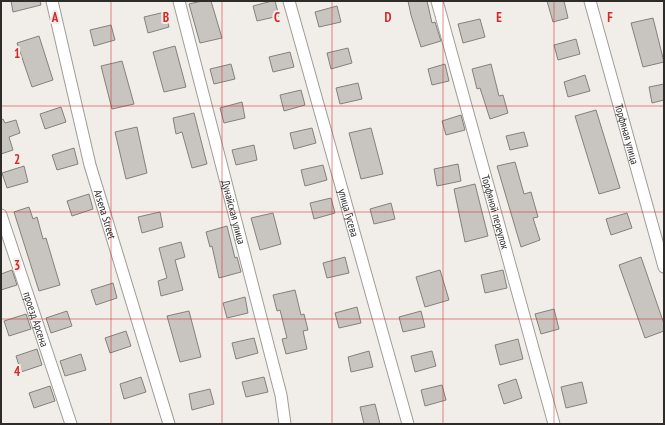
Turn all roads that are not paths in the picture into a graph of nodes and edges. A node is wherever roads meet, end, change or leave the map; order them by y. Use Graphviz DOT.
graph roads {
  1 [pos="52,1"];
  2 [pos="179,1"];
  3 [pos="289,1"];
  4 [pos="437,1"];
  5 [pos="590,1"];
  6 [pos="1,215"];
  7 [pos="664,267"];
  8 [pos="71,424"];
  9 [pos="170,424"];
  10 [pos="285,424"];
  11 [pos="408,424"];
  12 [pos="554,424"];
  1 -- 9 [label="street, Arsena Street"];
  2 -- 10 [label="street, Дунайская улица"];
  3 -- 11 [label="street, улица Гусева"];
  4 -- 12 [label="street, Торфяной переулок"];
  5 -- 7 [label="street, Торфяная улица"];
  6 -- 8 [label="street, проезд Арсена"];
}
